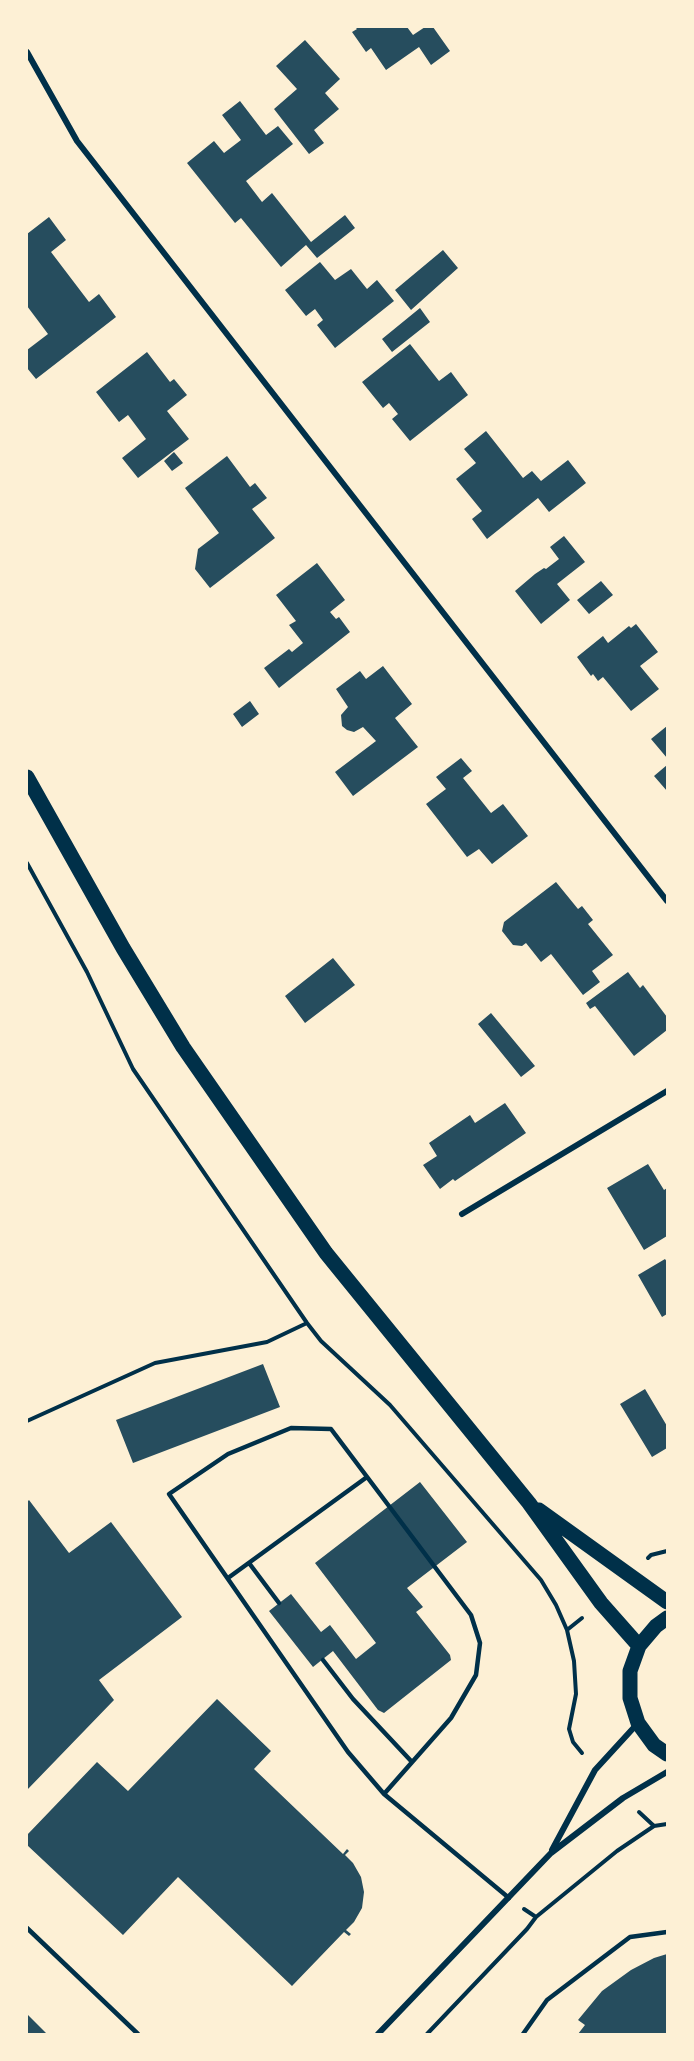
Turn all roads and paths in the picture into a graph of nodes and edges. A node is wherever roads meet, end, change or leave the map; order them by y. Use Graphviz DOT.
graph roads {
  1 [pos="27,52"];
  2 [pos="27,777"];
  3 [pos="27,863"];
  4 [pos="667,902"];
  5 [pos="667,1091"];
  6 [pos="462,1214"];
  7 [pos="307,1323"];
  8 [pos="27,1421"];
  9 [pos="368,1477"];
  10 [pos="529,1503"];
  11 [pos="249,1563"];
  12 [pos="228,1578"];
  13 [pos="667,1602"];
  14 [pos="279,1604"];
  15 [pos="667,1618"];
  16 [pos="639,1646"];
  17 [pos="323,1660"];
  18 [pos="638,1723"];
  19 [pos="667,1754"];
  20 [pos="412,1762"];
  21 [pos="595,1770"];
  22 [pos="667,1772"];
  23 [pos="384,1794"];
  24 [pos="623,1797"];
  25 [pos="667,1824"];
  26 [pos="654,1826"];
  27 [pos="551,1853"];
  28 [pos="509,1899"];
  29 [pos="27,1928"];
  30 [pos="667,1932"];
  31 [pos="138,2034"];
  32 [pos="378,2034"];
  33 [pos="427,2034"];
  34 [pos="523,2034"];
  1 -- 4 [label="street"];
  2 -- 10 [label="main road"];
  3 -- 7 [label="path"];
  5 -- 6 [label="street"];
  7 -- 8 [label="path"];
  7 -- 21 [label="path"];
  9 -- 11 [label="lane"];
  9 -- 12 [label="lane"];
  9 -- 20 [label="lane"];
  10 -- 13 [label="main road"];
  10 -- 16 [label="main road"];
  11 -- 12 [label="lane"];
  11 -- 14 [label="lane"];
  12 -- 23 [label="lane"];
  15 -- 16 [label="main road"];
  16 -- 18 [label="main road"];
  17 -- 20 [label="lane"];
  18 -- 19 [label="main road"];
  18 -- 21 [label="street"];
  20 -- 23 [label="lane"];
  21 -- 27 [label="street"];
  22 -- 24 [label="street"];
  23 -- 28 [label="lane"];
  24 -- 26 [label="path"];
  24 -- 27 [label="street"];
  25 -- 26 [label="path"];
  26 -- 33 [label="path"];
  27 -- 28 [label="street"];
  28 -- 32 [label="street"];
  29 -- 31 [label="lane"];
  30 -- 34 [label="lane"];
}
